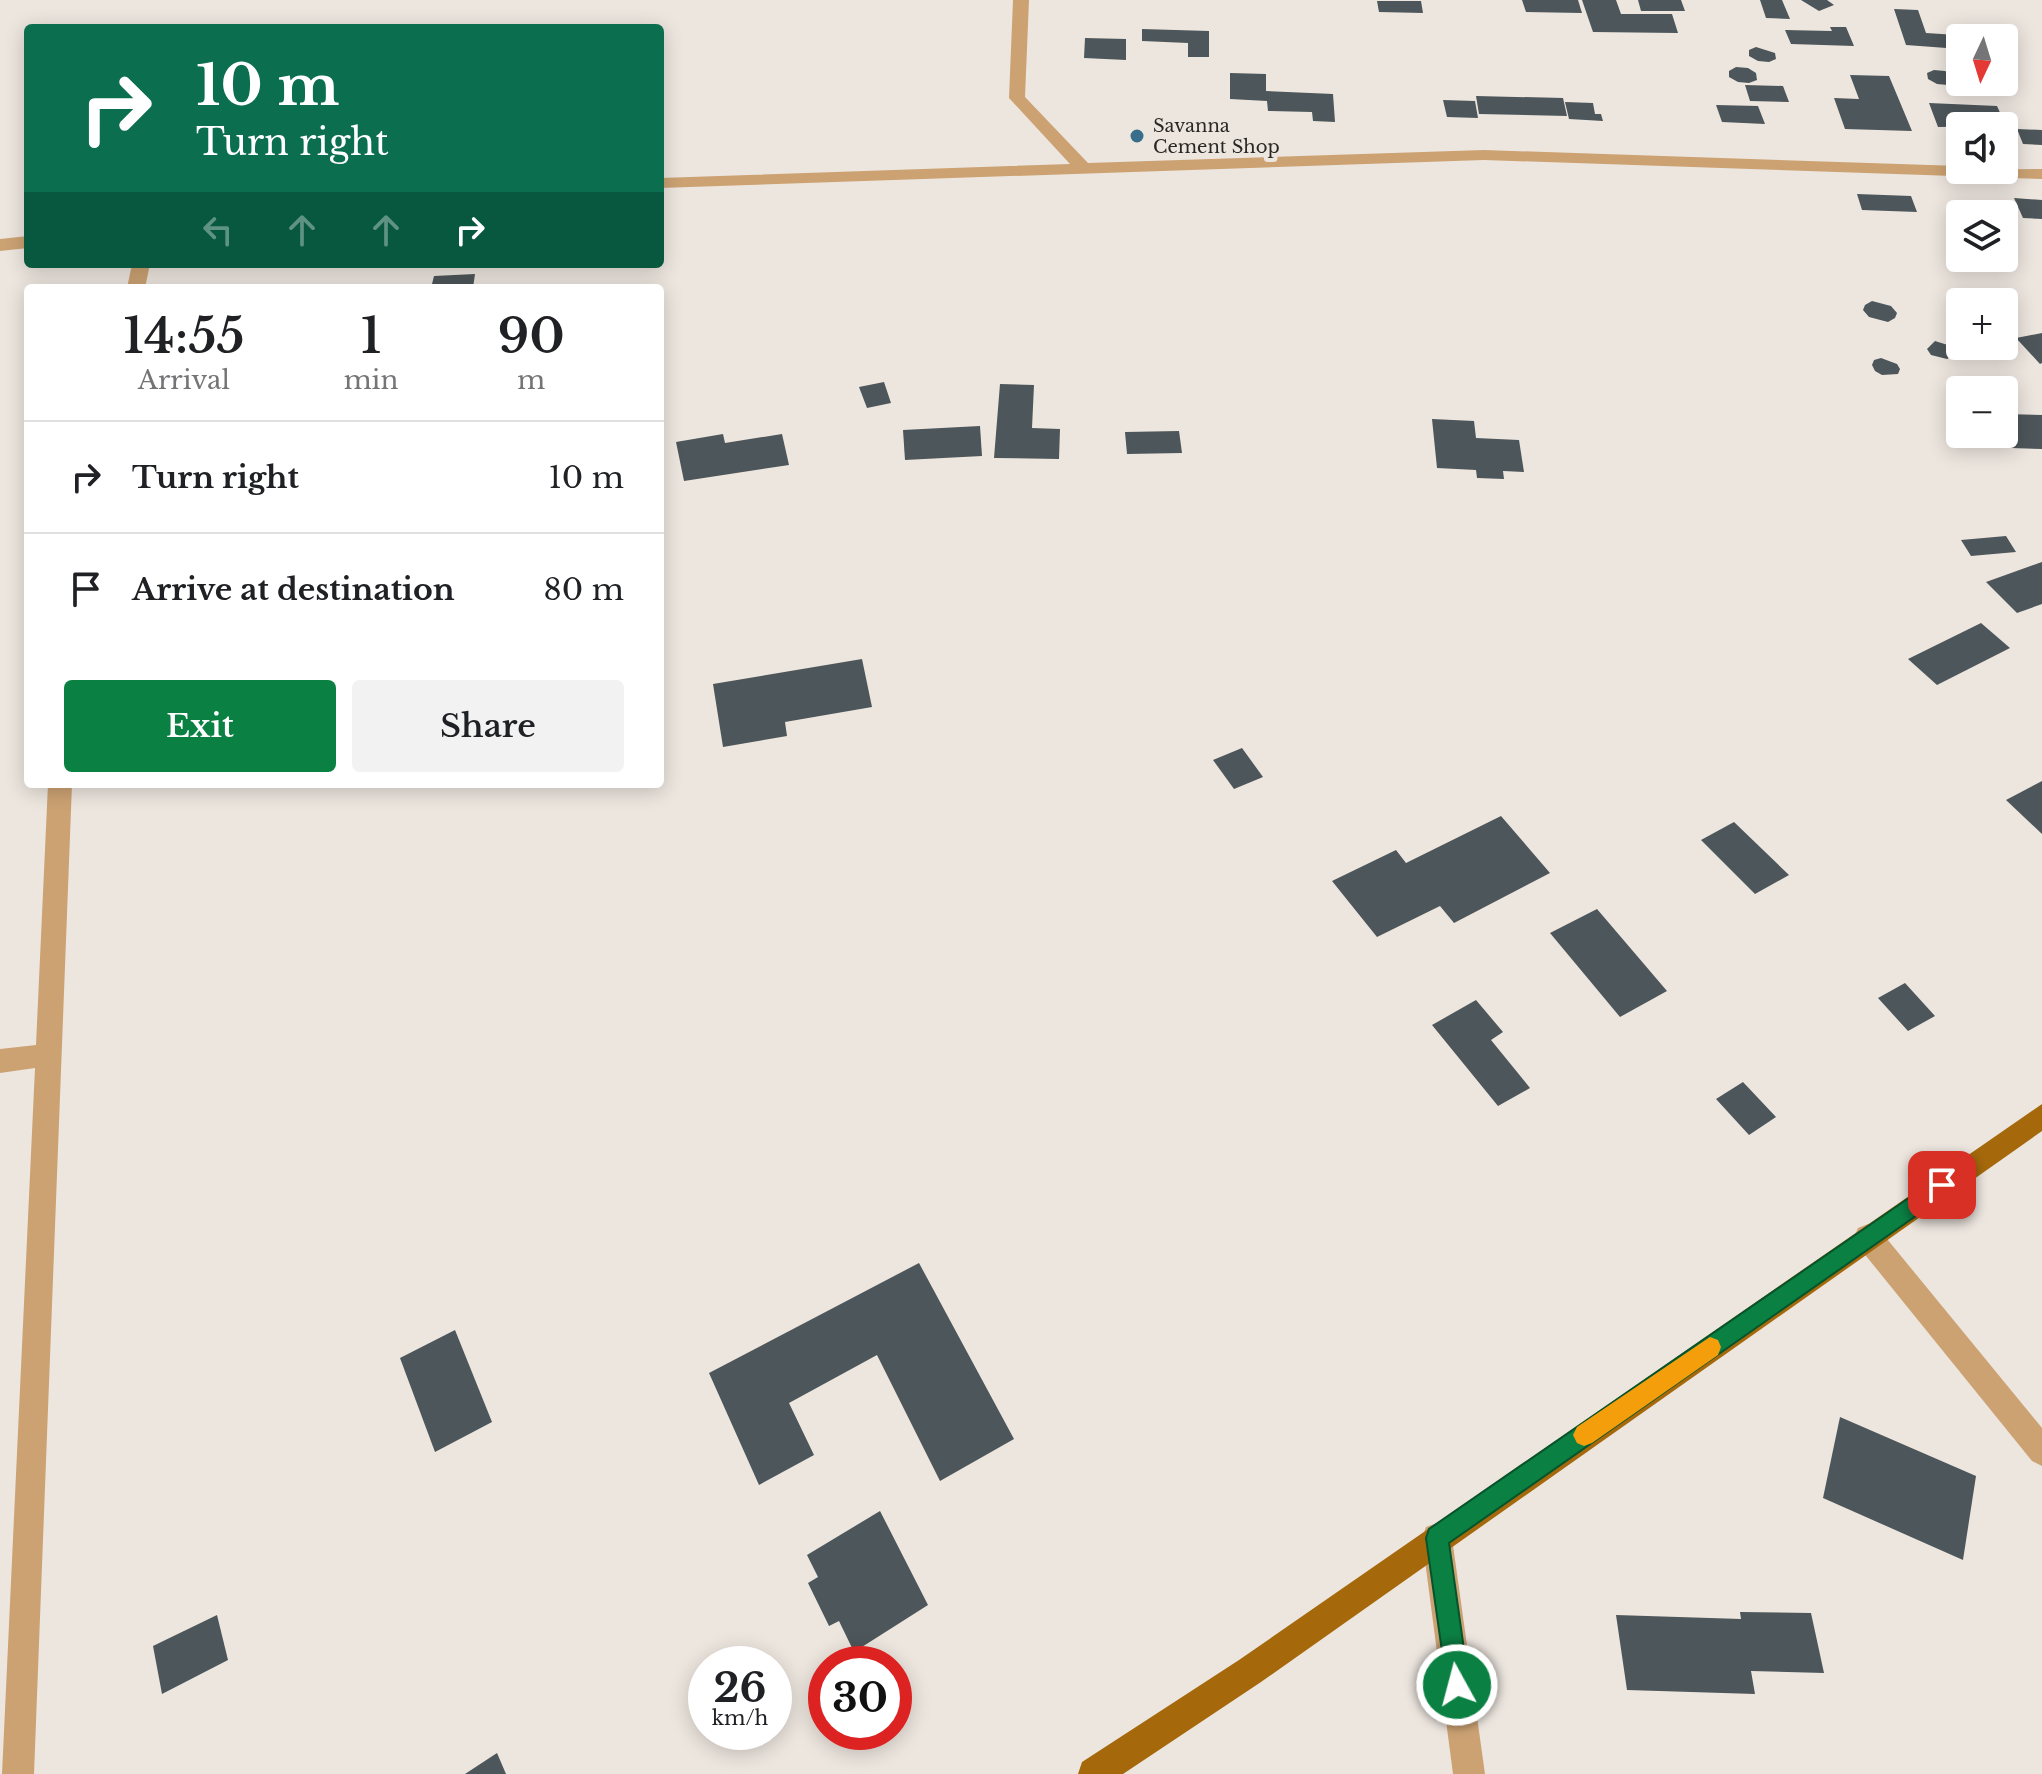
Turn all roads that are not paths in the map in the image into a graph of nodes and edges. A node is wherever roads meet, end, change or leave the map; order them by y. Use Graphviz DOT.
graph roads {
  1 [pos="1021,0"];
  2 [pos="1085,170"];
  3 [pos="2042,174"];
  4 [pos="664,183"];
  5 [pos="24,242"];
  6 [pos="0,245"];
  7 [pos="60,788"];
  8 [pos="48,1055"];
  9 [pos="0,1061"];
  10 [pos="2042,1116"];
  11 [pos="1868,1237"];
  12 [pos="2042,1451"];
  13 [pos="1437,1538"];
  14 [pos="18,1774"];
  15 [pos="1094,1774"];
  16 [pos="1469,1774"];
  1 -- 2 [label="street"];
  2 -- 3 [label="street"];
  2 -- 4 [label="street"];
  5 -- 6 [label="street"];
  7 -- 8 [label="street"];
  8 -- 9 [label="street"];
  8 -- 14 [label="street"];
  10 -- 11 [label="main road"];
  11 -- 12 [label="street"];
  11 -- 13 [label="main road"];
  13 -- 15 [label="main road"];
  13 -- 16 [label="street"];
}
